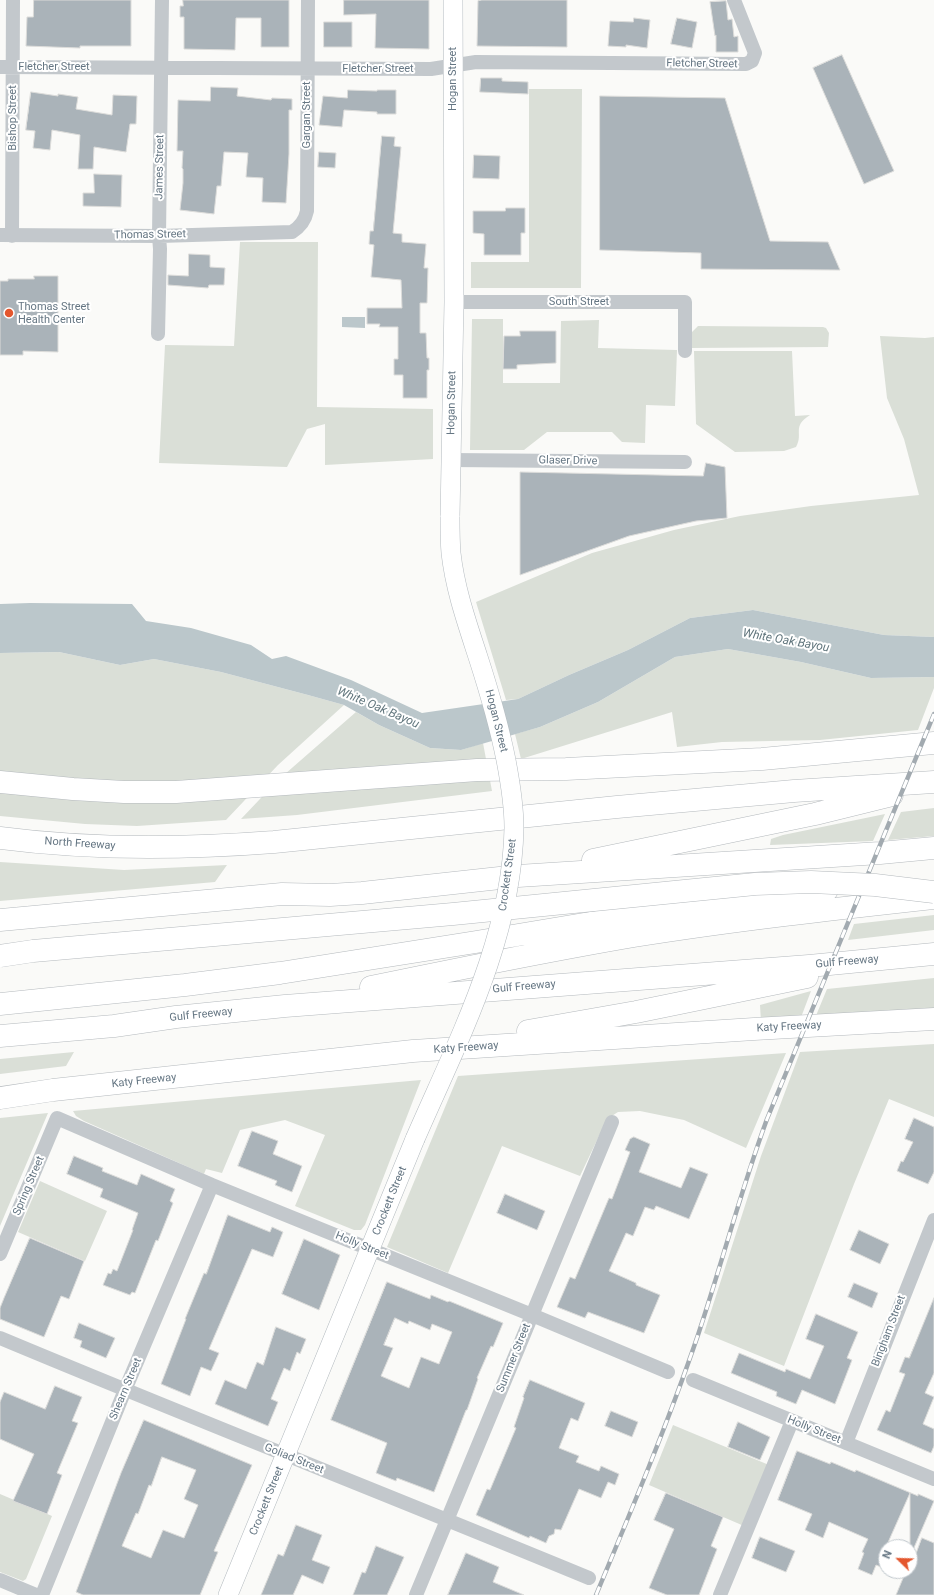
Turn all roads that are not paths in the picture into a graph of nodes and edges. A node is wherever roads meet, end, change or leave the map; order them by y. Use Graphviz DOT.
graph roads {
  1 [pos="13,0"];
  2 [pos="162,0"];
  3 [pos="308,0"];
  4 [pos="453,0"];
  5 [pos="734,0"];
  6 [pos="453,65"];
  7 [pos="6,67"];
  8 [pos="161,67"];
  9 [pos="308,70"];
  10 [pos="299,228"];
  11 [pos="6,236"];
  12 [pos="158,236"];
  13 [pos="454,302"];
  14 [pos="158,334"];
  15 [pos="685,351"];
  16 [pos="451,460"];
  17 [pos="685,462"];
  18 [pos="934,743"];
  19 [pos="0,782"];
  20 [pos="934,784"];
  21 [pos="511,798"];
  22 [pos="0,838"];
  23 [pos="934,848"];
  24 [pos="518,876"];
  25 [pos="934,880"];
  26 [pos="934,892"];
  27 [pos="934,898"];
  28 [pos="0,920"];
  29 [pos="930,954"];
  30 [pos="0,956"];
  31 [pos="0,1004"];
  32 [pos="285,1006"];
  33 [pos="934,1019"];
  34 [pos="0,1036"];
  35 [pos="413,1051"];
  36 [pos="0,1098"];
  37 [pos="57,1118"];
  38 [pos="612,1122"];
  39 [pos="212,1185"];
  40 [pos="934,1220"];
  41 [pos="930,1239"];
  42 [pos="371,1249"];
  43 [pos="0,1254"];
  44 [pos="532,1314"];
  45 [pos="0,1338"];
  46 [pos="668,1372"];
  47 [pos="693,1380"];
  48 [pos="125,1390"];
  49 [pos="792,1421"];
  50 [pos="846,1443"];
  51 [pos="285,1456"];
  52 [pos="934,1479"];
  53 [pos="448,1520"];
  54 [pos="589,1578"];
  55 [pos="0,1580"];
  56 [pos="36,1595"];
  57 [pos="42,1595"];
  58 [pos="228,1595"];
  59 [pos="416,1595"];
  60 [pos="720,1595"];
  1 -- 7 [label="street, Bishop Street"];
  2 -- 8 [label="street, James Street"];
  3 -- 9 [label="street, Gargan Street"];
  4 -- 6 [label="main road, Hogan Street"];
  5 -- 6 [label="street, Fletcher Street"];
  6 -- 9 [label="street, Fletcher Street"];
  6 -- 13 [label="main road, Hogan Street"];
  7 -- 8 [label="street, Fletcher Street"];
  7 -- 11 [label="street, Bishop Street"];
  8 -- 9 [label="street, Fletcher Street"];
  8 -- 12 [label="street, James Street"];
  9 -- 10 [label="street, Gargan Street"];
  10 -- 12 [label="street, Thomas Street"];
  11 -- 12 [label="street, Thomas Street"];
  12 -- 14 [label="street, James Street"];
  13 -- 15 [label="street, South Street"];
  13 -- 16 [label="main road, Hogan Street"];
  16 -- 17 [label="street, Glaser Drive"];
  16 -- 21 [label="main road, Hogan Street, bridge"];
  18 -- 19 [label="highway"];
  20 -- 22 [label="highway, North Freeway"];
  20 -- 24 [label="highway"];
  21 -- 42 [label="main road, Crockett Street, bridge"];
  23 -- 24 [label="highway"];
  24 -- 28 [label="highway"];
  25 -- 31 [label="highway"];
  26 -- 30 [label="highway, bridge"];
  27 -- 32 [label="highway"];
  29 -- 32 [label="highway, Gulf Freeway"];
  29 -- 35 [label="highway"];
  32 -- 34 [label="highway, Gulf Freeway"];
  33 -- 35 [label="highway, Katy Freeway"];
  35 -- 36 [label="highway, Katy Freeway"];
  37 -- 39 [label="street, Holly Street"];
  37 -- 43 [label="street, Spring Street"];
  38 -- 44 [label="street, Summer Street"];
  39 -- 42 [label="street, Holly Street"];
  39 -- 48 [label="street, Shearn Street"];
  40 -- 41 [label="street, Bingham Street"];
  41 -- 50 [label="street, Bingham Street"];
  42 -- 44 [label="street, Holly Street"];
  42 -- 51 [label="main road, Crockett Street"];
  44 -- 46 [label="street, Holly Street"];
  44 -- 53 [label="street, Summer Street"];
  45 -- 48 [label="street, Goliad Street"];
  47 -- 49 [label="street, Holly Street"];
  48 -- 51 [label="street, Goliad Street"];
  48 -- 57 [label="street, Shearn Street"];
  49 -- 50 [label="street, Holly Street"];
  49 -- 60 [label="street"];
  50 -- 52 [label="street, Holly Street"];
  51 -- 53 [label="street, Goliad Street"];
  51 -- 58 [label="main road, Crockett Street"];
  53 -- 54 [label="street, Goliad Street"];
  53 -- 59 [label="street, Summer Street"];
  55 -- 56 [label="street"];
}
